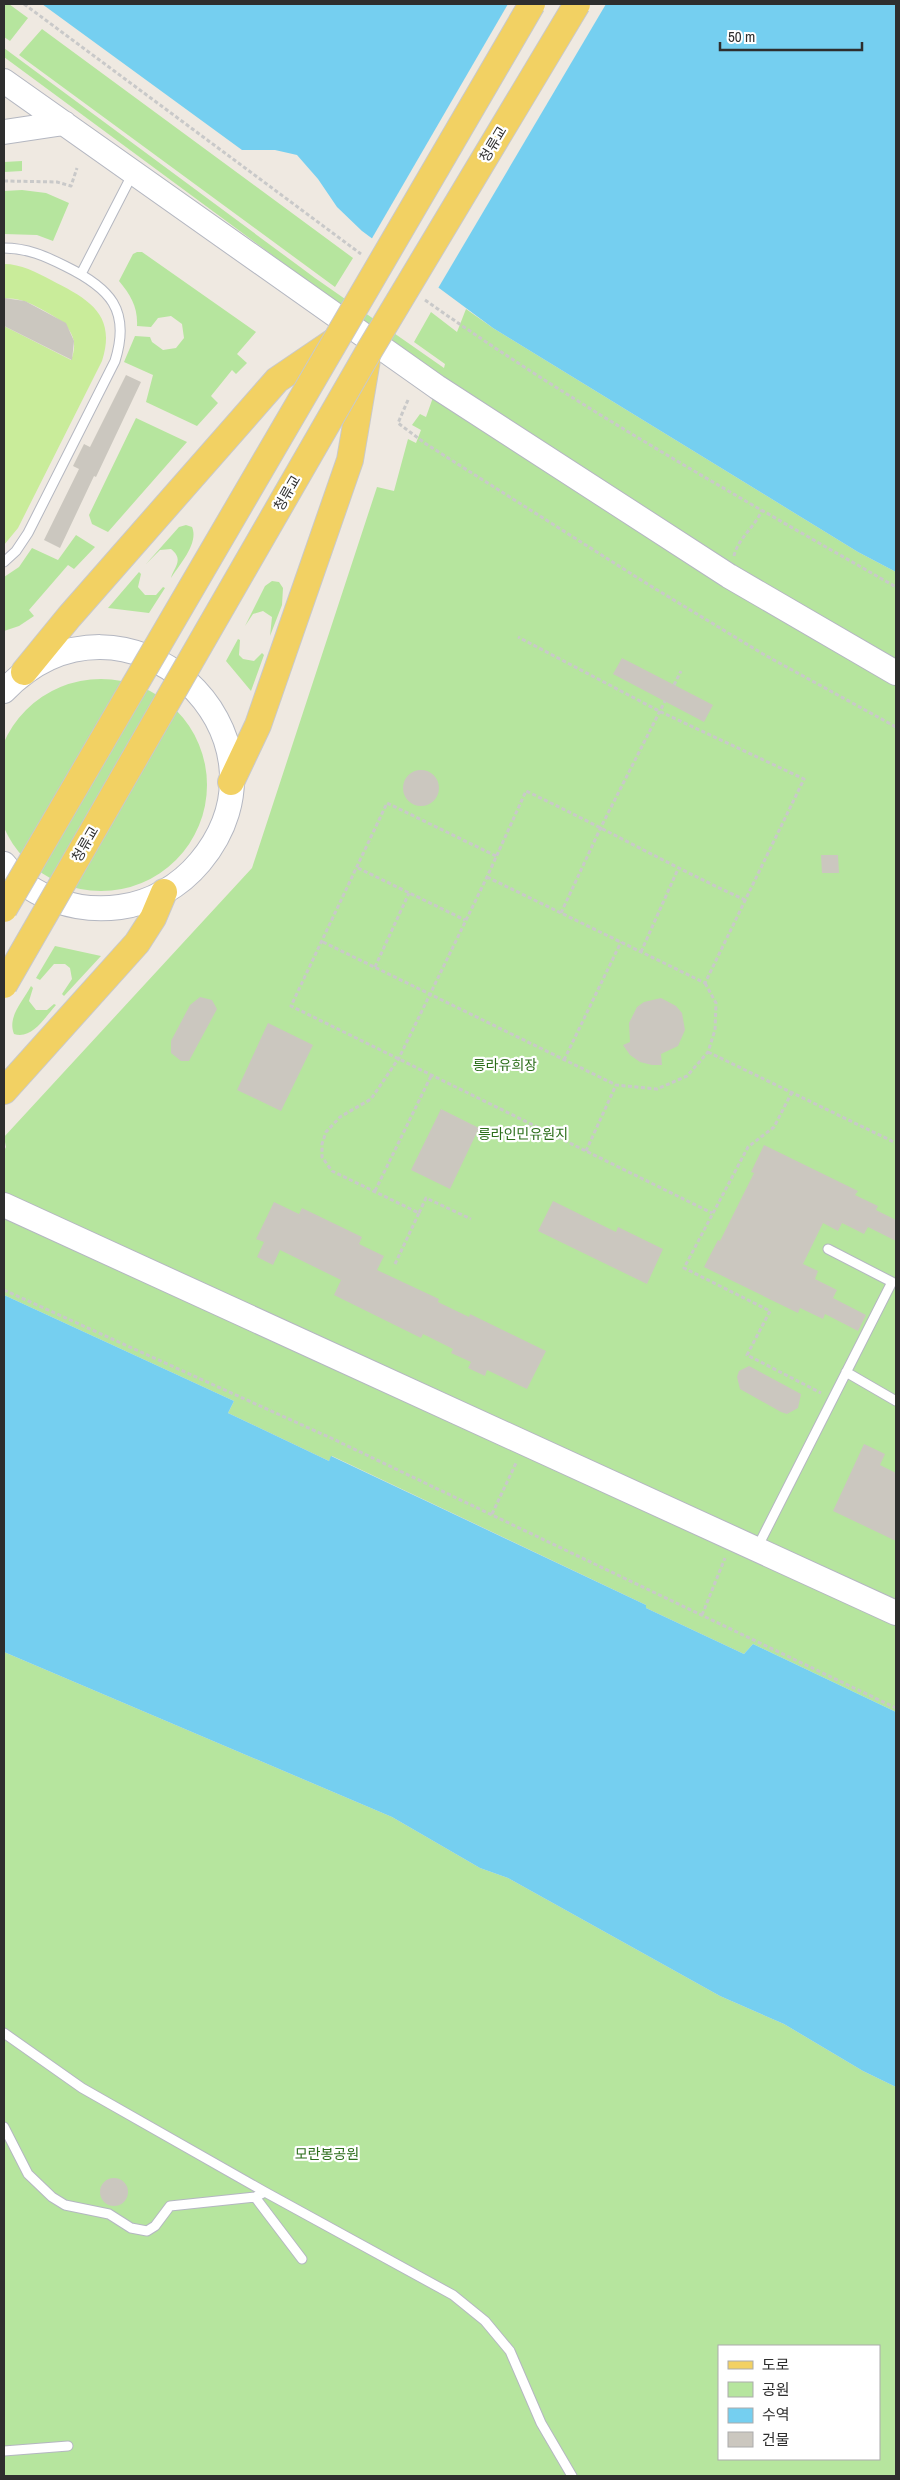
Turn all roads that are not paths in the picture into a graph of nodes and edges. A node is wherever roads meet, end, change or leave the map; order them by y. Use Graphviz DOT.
graph roads {
  1 [pos="532,4"];
  2 [pos="577,4"];
  3 [pos="4,81"];
  4 [pos="64,124"];
  5 [pos="4,132"];
  6 [pos="133,172"];
  7 [pos="4,248"];
  8 [pos="81,274"];
  9 [pos="333,342"];
  10 [pos="369,350"];
  11 [pos="4,562"];
  12 [pos="24,672"];
  13 [pos="896,673"];
  14 [pos="4,691"];
  15 [pos="231,782"];
  16 [pos="4,864"];
  17 [pos="164,892"];
  18 [pos="4,909"];
  19 [pos="4,985"];
  20 [pos="4,1091"];
  21 [pos="4,1205"];
  22 [pos="828,1249"];
  23 [pos="846,1372"];
  24 [pos="896,1401"];
  25 [pos="756,1548"];
  26 [pos="896,1613"];
  27 [pos="4,2033"];
  28 [pos="4,2127"];
  29 [pos="265,2192"];
  30 [pos="255,2197"];
  31 [pos="302,2259"];
  32 [pos="68,2446"];
  33 [pos="4,2451"];
  34 [pos="572,2476"];
  1 -- 9 [label="main road, bridge"];
  2 -- 10 [label="main road, 청류교, bridge"];
  3 -- 4 [label="street"];
  4 -- 5 [label="street"];
  4 -- 6 [label="street"];
  6 -- 8 [label="lane"];
  6 -- 13 [label="street"];
  7 -- 8 [label="lane"];
  8 -- 11 [label="lane"];
  9 -- 12 [label="main road"];
  9 -- 18 [label="main road, bridge"];
  10 -- 15 [label="main road"];
  10 -- 19 [label="main road, 청류교, bridge"];
  12 -- 14 [label="street"];
  12 -- 15 [label="street, bridge"];
  15 -- 17 [label="street"];
  16 -- 17 [label="street, bridge"];
  17 -- 20 [label="main road"];
  21 -- 25 [label="street"];
  22 -- 23 [label="lane"];
  23 -- 24 [label="lane"];
  23 -- 25 [label="lane"];
  25 -- 26 [label="street"];
  27 -- 29 [label="lane"];
  28 -- 30 [label="lane"];
  29 -- 30 [label="lane"];
  29 -- 34 [label="lane"];
  30 -- 31 [label="lane"];
  32 -- 33 [label="lane"];
}
